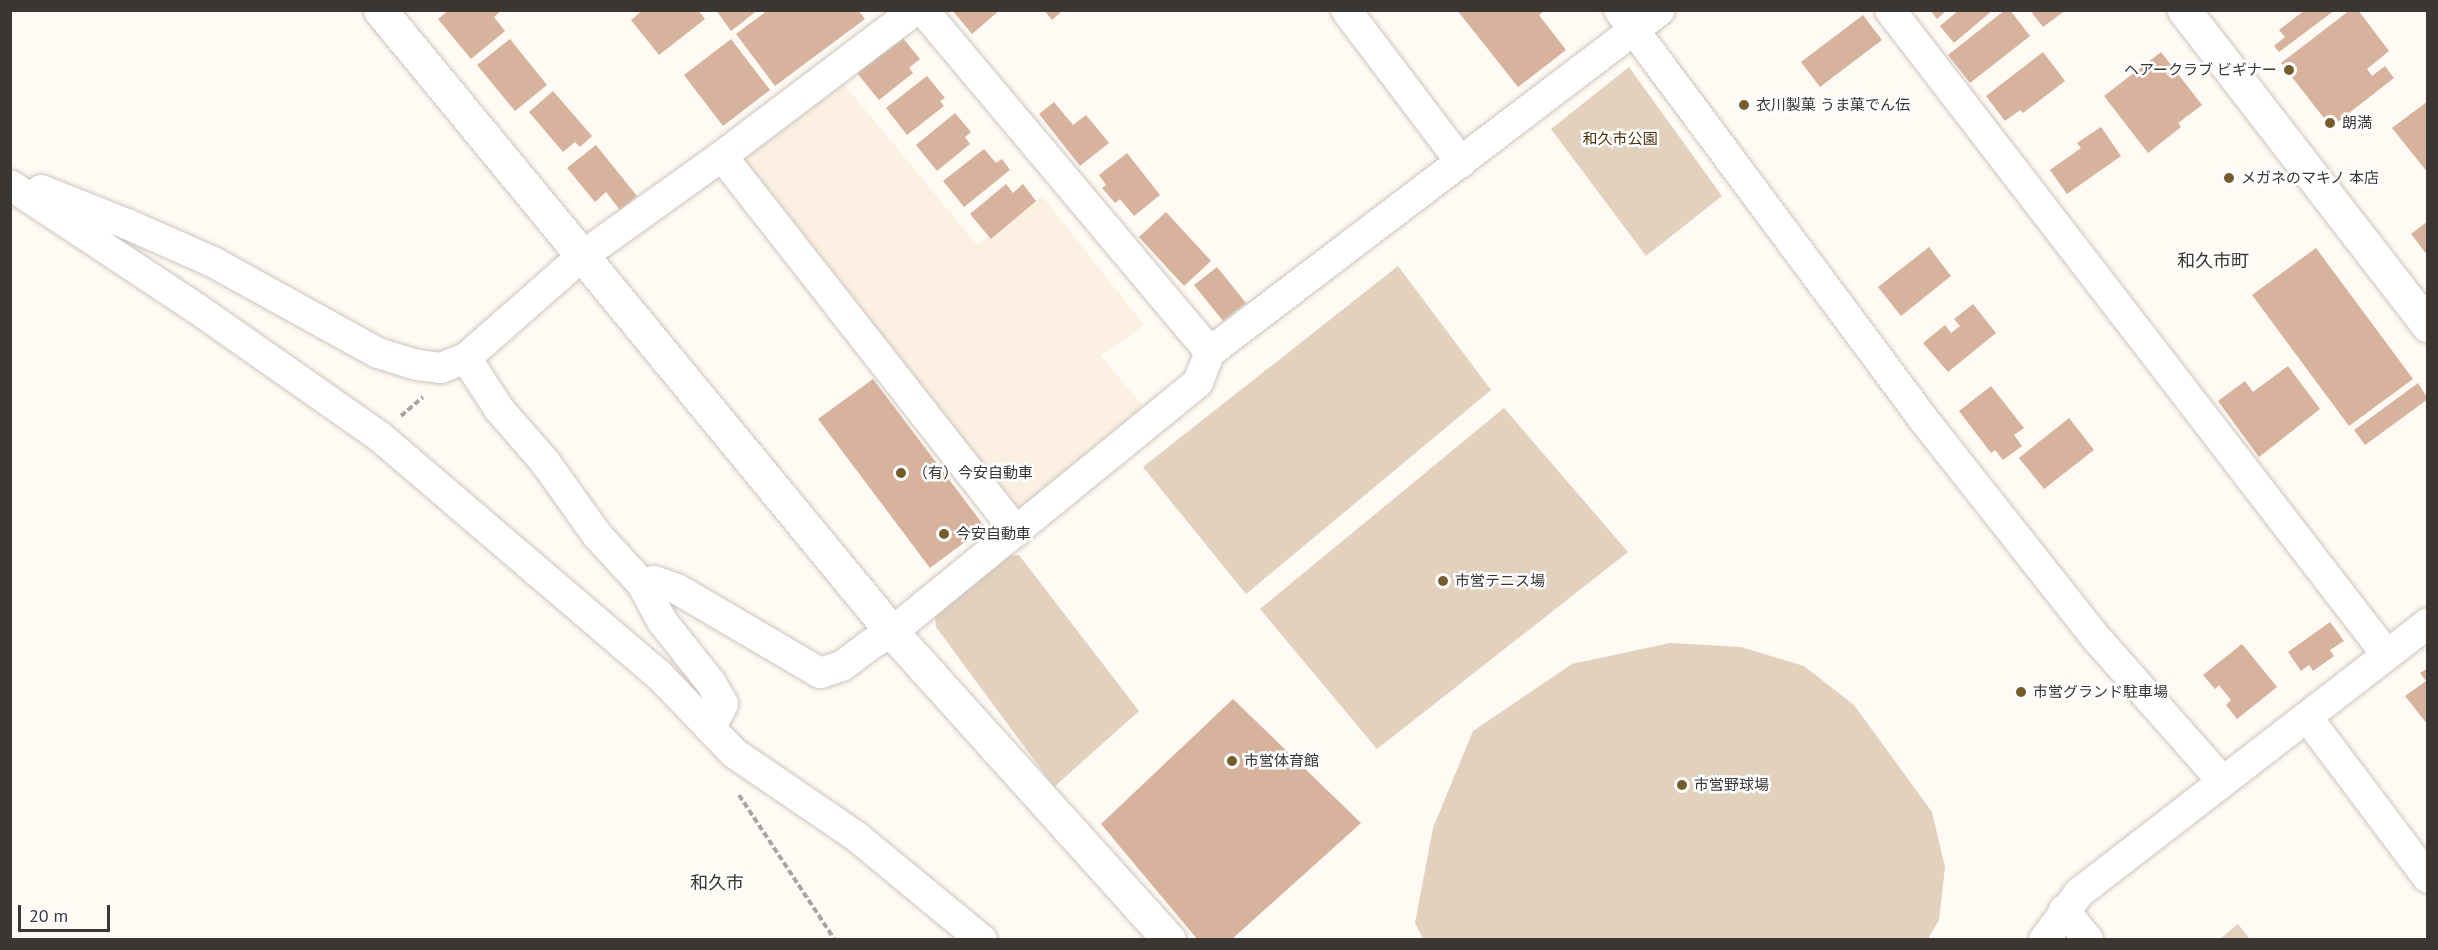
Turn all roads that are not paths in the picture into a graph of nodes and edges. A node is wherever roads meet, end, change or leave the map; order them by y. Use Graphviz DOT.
graph roads {
  1 [pos="380,10"];
  2 [pos="915,10"];
  3 [pos="923,10"];
  4 [pos="1346,10"];
  5 [pos="1660,10"];
  6 [pos="1890,10"];
  7 [pos="2184,10"];
  8 [pos="1626,21"];
  9 [pos="722,156"];
  10 [pos="1461,162"];
  11 [pos="10,179"];
  12 [pos="10,185"];
  13 [pos="581,257"];
  14 [pos="2427,326"];
  15 [pos="1210,352"];
  16 [pos="466,358"];
  17 [pos="1016,531"];
  18 [pos="642,584"];
  19 [pos="2427,623"];
  20 [pos="892,632"];
  21 [pos="2387,655"];
  22 [pos="2307,717"];
  23 [pos="711,728"];
  24 [pos="2223,782"];
  25 [pos="2427,878"];
  26 [pos="2064,910"];
  27 [pos="982,939"];
  28 [pos="1169,939"];
  29 [pos="2044,939"];
  30 [pos="2088,939"];
  1 -- 13 [label="street"];
  2 -- 9 [label="street"];
  3 -- 15 [label="street"];
  4 -- 10 [label="street"];
  5 -- 8 [label="street"];
  6 -- 21 [label="street"];
  7 -- 14 [label="street"];
  8 -- 10 [label="street"];
  8 -- 24 [label="street"];
  9 -- 13 [label="street"];
  9 -- 17 [label="street"];
  10 -- 15 [label="street"];
  11 -- 16 [label="street"];
  12 -- 23 [label="street"];
  13 -- 16 [label="street"];
  13 -- 20 [label="street"];
  15 -- 17 [label="street"];
  16 -- 18 [label="street"];
  17 -- 20 [label="street"];
  18 -- 20 [label="street"];
  18 -- 23 [label="street"];
  19 -- 21 [label="street"];
  20 -- 28 [label="street"];
  21 -- 22 [label="street"];
  22 -- 24 [label="street"];
  22 -- 25 [label="street"];
  23 -- 27 [label="street"];
  24 -- 26 [label="street"];
  26 -- 29 [label="street"];
  26 -- 30 [label="street"];
}
